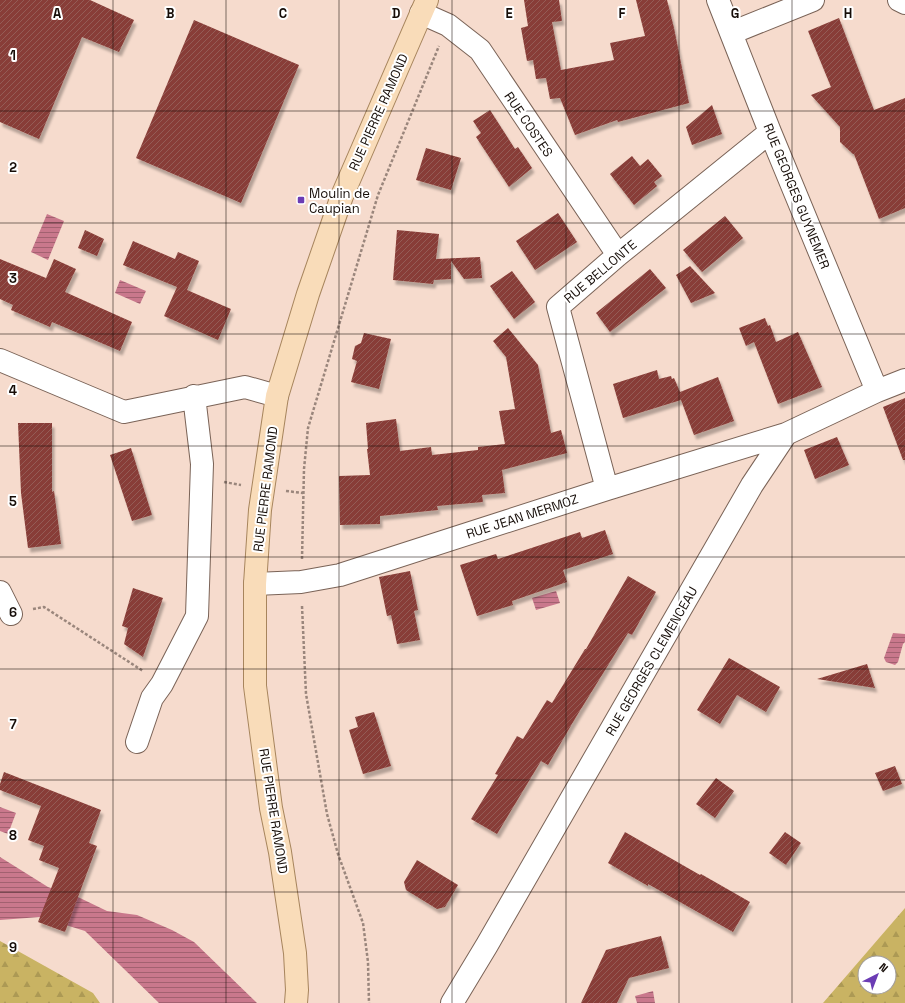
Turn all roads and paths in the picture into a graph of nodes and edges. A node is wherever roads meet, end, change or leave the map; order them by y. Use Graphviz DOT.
graph roads {
  1 [pos="718,0"];
  2 [pos="813,0"];
  3 [pos="899,0"];
  4 [pos="905,3"];
  5 [pos="424,7"];
  6 [pos="448,25"];
  7 [pos="731,33"];
  8 [pos="770,132"];
  9 [pos="618,255"];
  10 [pos="0,360"];
  11 [pos="905,380"];
  12 [pos="877,391"];
  13 [pos="194,396"];
  14 [pos="277,396"];
  15 [pos="786,434"];
  16 [pos="218,482"];
  17 [pos="263,488"];
  18 [pos="606,489"];
  19 [pos="303,493"];
  20 [pos="301,582"];
  21 [pos="255,584"];
  22 [pos="0,592"];
  23 [pos="11,614"];
  24 [pos="162,684"];
  25 [pos="137,742"];
  26 [pos="296,1003"];
  27 [pos="369,1003"];
  28 [pos="452,1003"];
  1 -- 7 [label="street, RUE GEORGES GUYNEMER"];
  2 -- 7 [label="street"];
  3 -- 4 [label="street"];
  5 -- 6 [label="street, RUE COSTES"];
  5 -- 14 [label="main road, RUE PIERRE RAMOND"];
  6 -- 9 [label="street, RUE COSTES"];
  6 -- 19 [label="path"];
  7 -- 8 [label="street, RUE GEORGES GUYNEMER"];
  8 -- 9 [label="street, RUE BELLONTE"];
  8 -- 12 [label="street, RUE GEORGES GUYNEMER"];
  9 -- 18 [label="street, RUE BELLONTE"];
  10 -- 13 [label="street"];
  11 -- 12 [label="street"];
  12 -- 15 [label="street"];
  13 -- 14 [label="street"];
  13 -- 24 [label="street"];
  14 -- 17 [label="main road, RUE PIERRE RAMOND"];
  15 -- 18 [label="street, RUE JEAN MERMOZ"];
  15 -- 28 [label="street, RUE GEORGES CLEMENCEAU"];
  16 -- 17 [label="path"];
  17 -- 19 [label="path"];
  17 -- 21 [label="main road, RUE PIERRE RAMOND"];
  18 -- 20 [label="street, RUE JEAN MERMOZ"];
  19 -- 20 [label="path"];
  20 -- 21 [label="street, RUE JEAN MERMOZ"];
  20 -- 27 [label="path"];
  21 -- 26 [label="main road, RUE PIERRE RAMOND"];
  22 -- 23 [label="street"];
  23 -- 24 [label="path"];
  24 -- 25 [label="street"];
}
